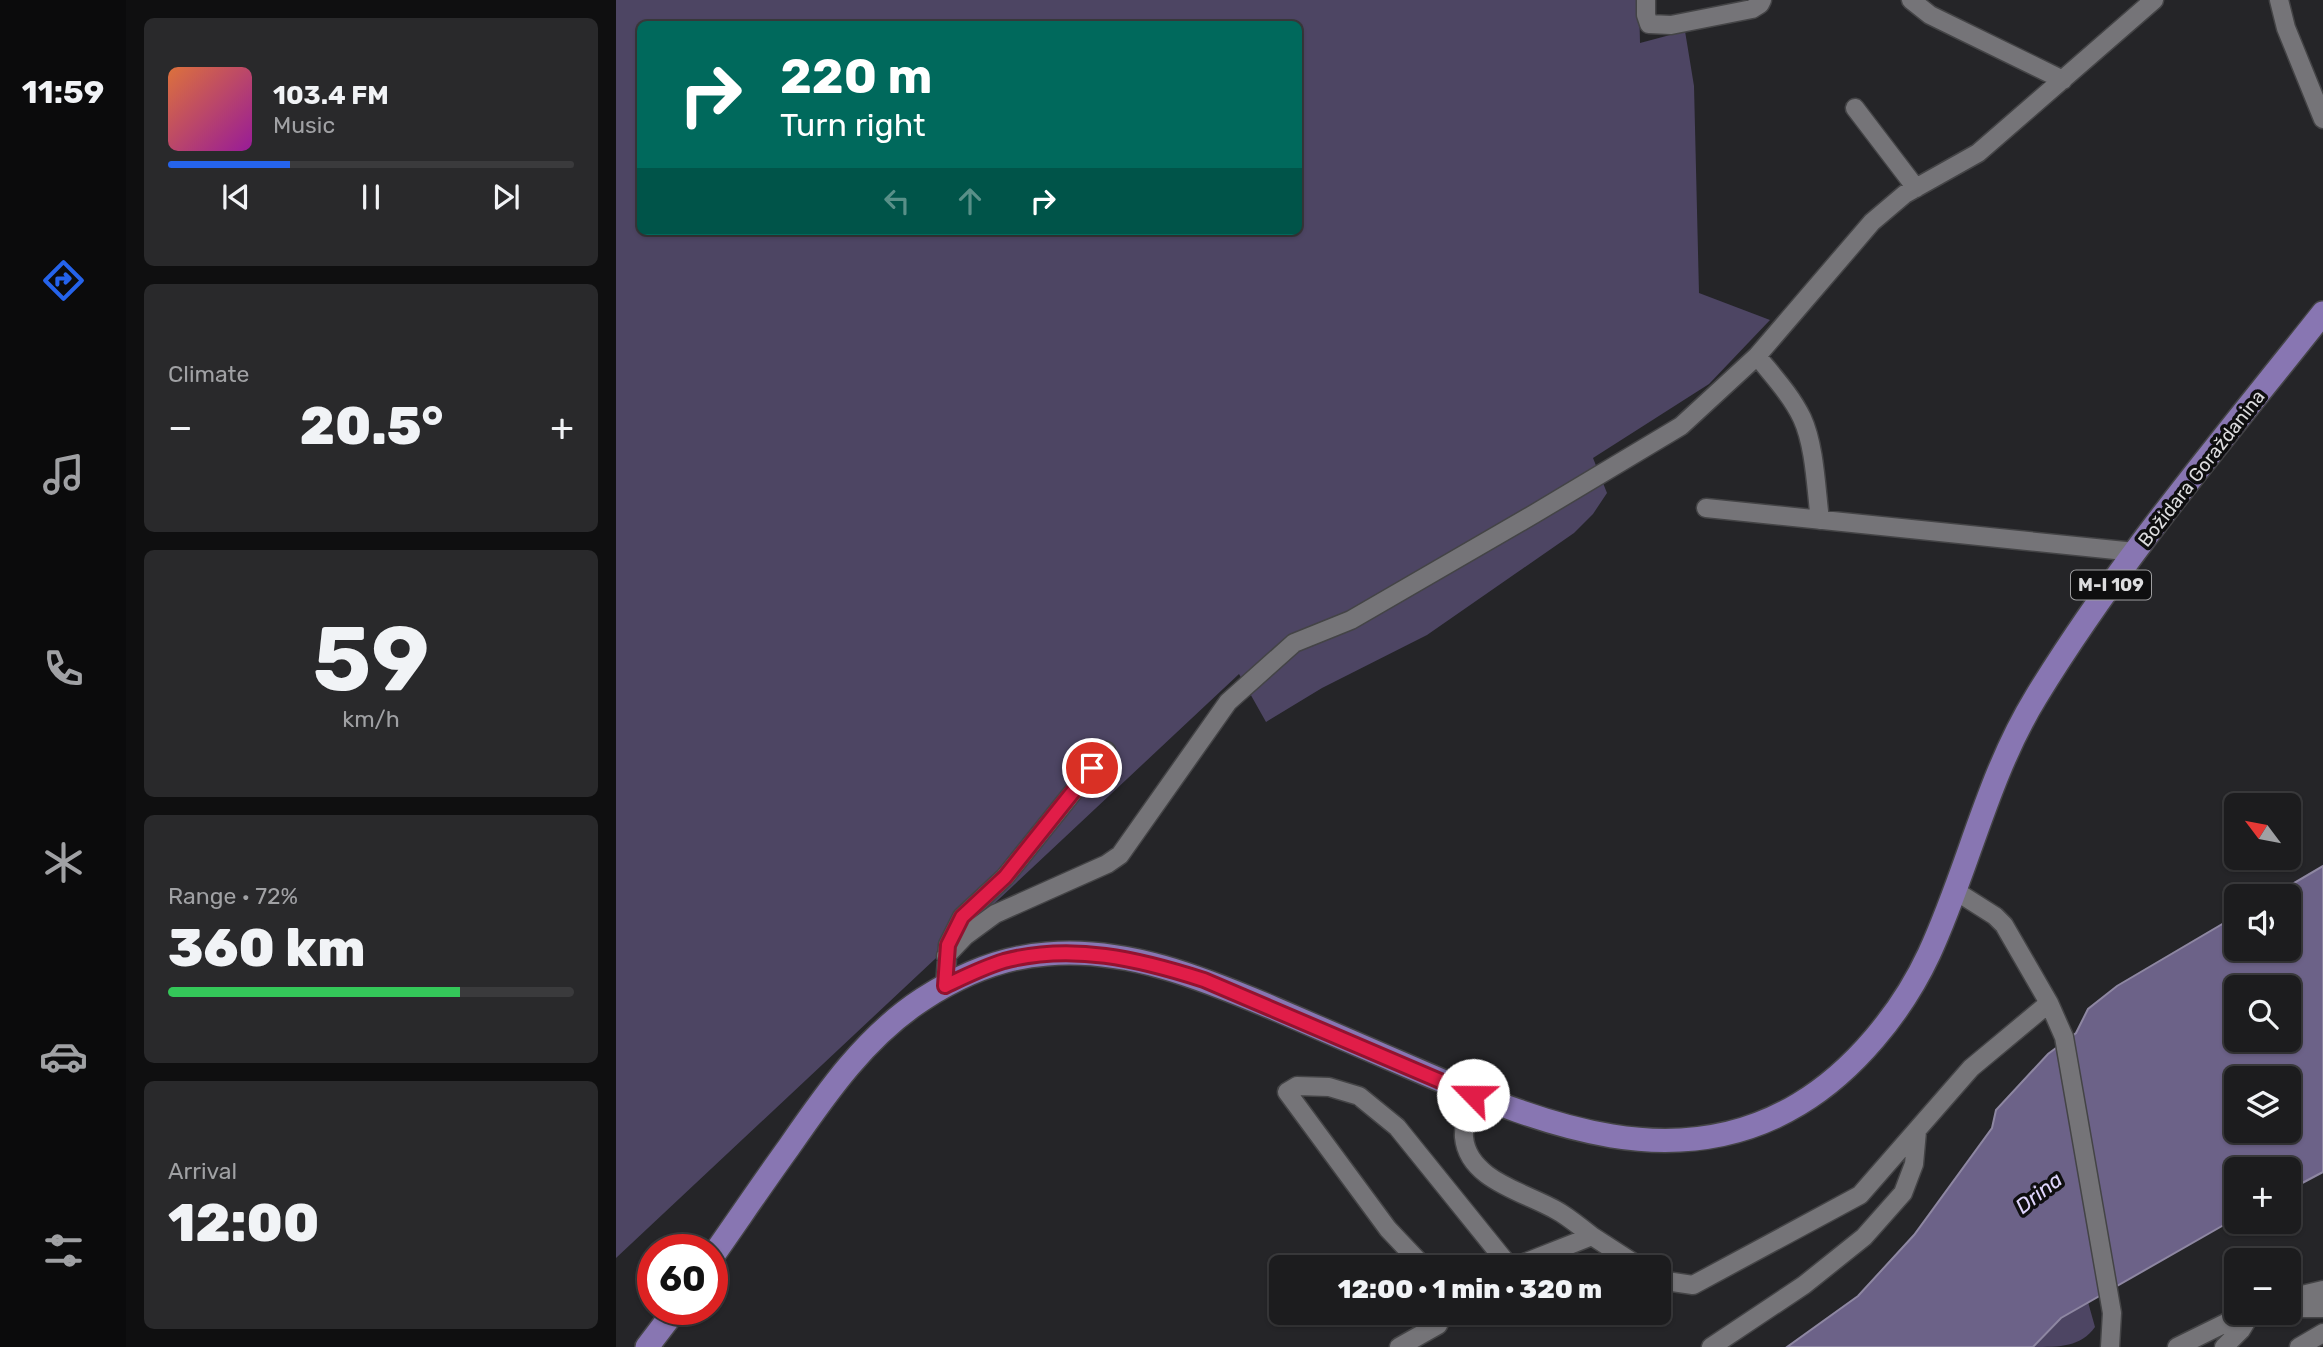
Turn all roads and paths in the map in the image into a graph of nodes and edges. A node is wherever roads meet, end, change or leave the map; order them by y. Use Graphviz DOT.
graph roads {
  1 [pos="1646,0"];
  2 [pos="1762,0"];
  3 [pos="1911,0"];
  4 [pos="2154,0"];
  5 [pos="2279,0"];
  6 [pos="2063,80"];
  7 [pos="1855,108"];
  8 [pos="2323,119"];
  9 [pos="1916,188"];
  10 [pos="2323,313"];
  11 [pos="1757,356"];
  12 [pos="1706,508"];
  13 [pos="1820,520"];
  14 [pos="2135,552"];
  15 [pos="1106,751"];
  16 [pos="1954,890"];
  17 [pos="946,956"];
  18 [pos="945,986"];
  19 [pos="2049,1003"];
  20 [pos="1473,1095"];
  21 [pos="1917,1131"];
  22 [pos="728,1234"];
  23 [pos="1591,1236"];
  24 [pos="1413,1255"];
  25 [pos="1502,1255"];
  26 [pos="1543,1255"];
  27 [pos="1621,1255"];
  28 [pos="1671,1282"];
  29 [pos="2323,1290"];
  30 [pos="2301,1295"];
  31 [pos="2301,1308"];
  32 [pos="2323,1308"];
  33 [pos="2224,1324"];
  34 [pos="664,1325"];
  35 [pos="1438,1325"];
  36 [pos="2244,1325"];
  37 [pos="2323,1333"];
  38 [pos="647,1347"];
  39 [pos="1399,1347"];
  40 [pos="1711,1347"];
  41 [pos="2110,1347"];
  42 [pos="2177,1347"];
  43 [pos="2224,1347"];
  44 [pos="2299,1347"];
  1 -- 2 [label="street"];
  3 -- 6 [label="street"];
  4 -- 6 [label="street"];
  5 -- 8 [label="street"];
  6 -- 9 [label="street"];
  7 -- 9 [label="street"];
  9 -- 11 [label="street"];
  10 -- 14 [label="main road, Božidara Goraždanina / M-I 109"];
  11 -- 13 [label="street"];
  11 -- 17 [label="street"];
  12 -- 13 [label="street"];
  13 -- 14 [label="street"];
  14 -- 16 [label="main road, Božidara Goraždanina / M-I 109"];
  15 -- 17 [label="street"];
  16 -- 19 [label="street"];
  16 -- 20 [label="main road, M-I 109"];
  17 -- 18 [label="street"];
  18 -- 20 [label="main road, M-I 109"];
  18 -- 22 [label="main road, M-I 109"];
  19 -- 21 [label="street"];
  19 -- 41 [label="street"];
  20 -- 23 [label="street"];
  21 -- 28 [label="street"];
  21 -- 40 [label="street"];
  23 -- 26 [label="street"];
  23 -- 27 [label="street"];
  24 -- 25 [label="street"];
  29 -- 30 [label="street"];
  31 -- 32 [label="street"];
  33 -- 42 [label="street"];
  34 -- 38 [label="main road"];
  35 -- 39 [label="street"];
  36 -- 43 [label="street"];
  37 -- 44 [label="street"];
}
